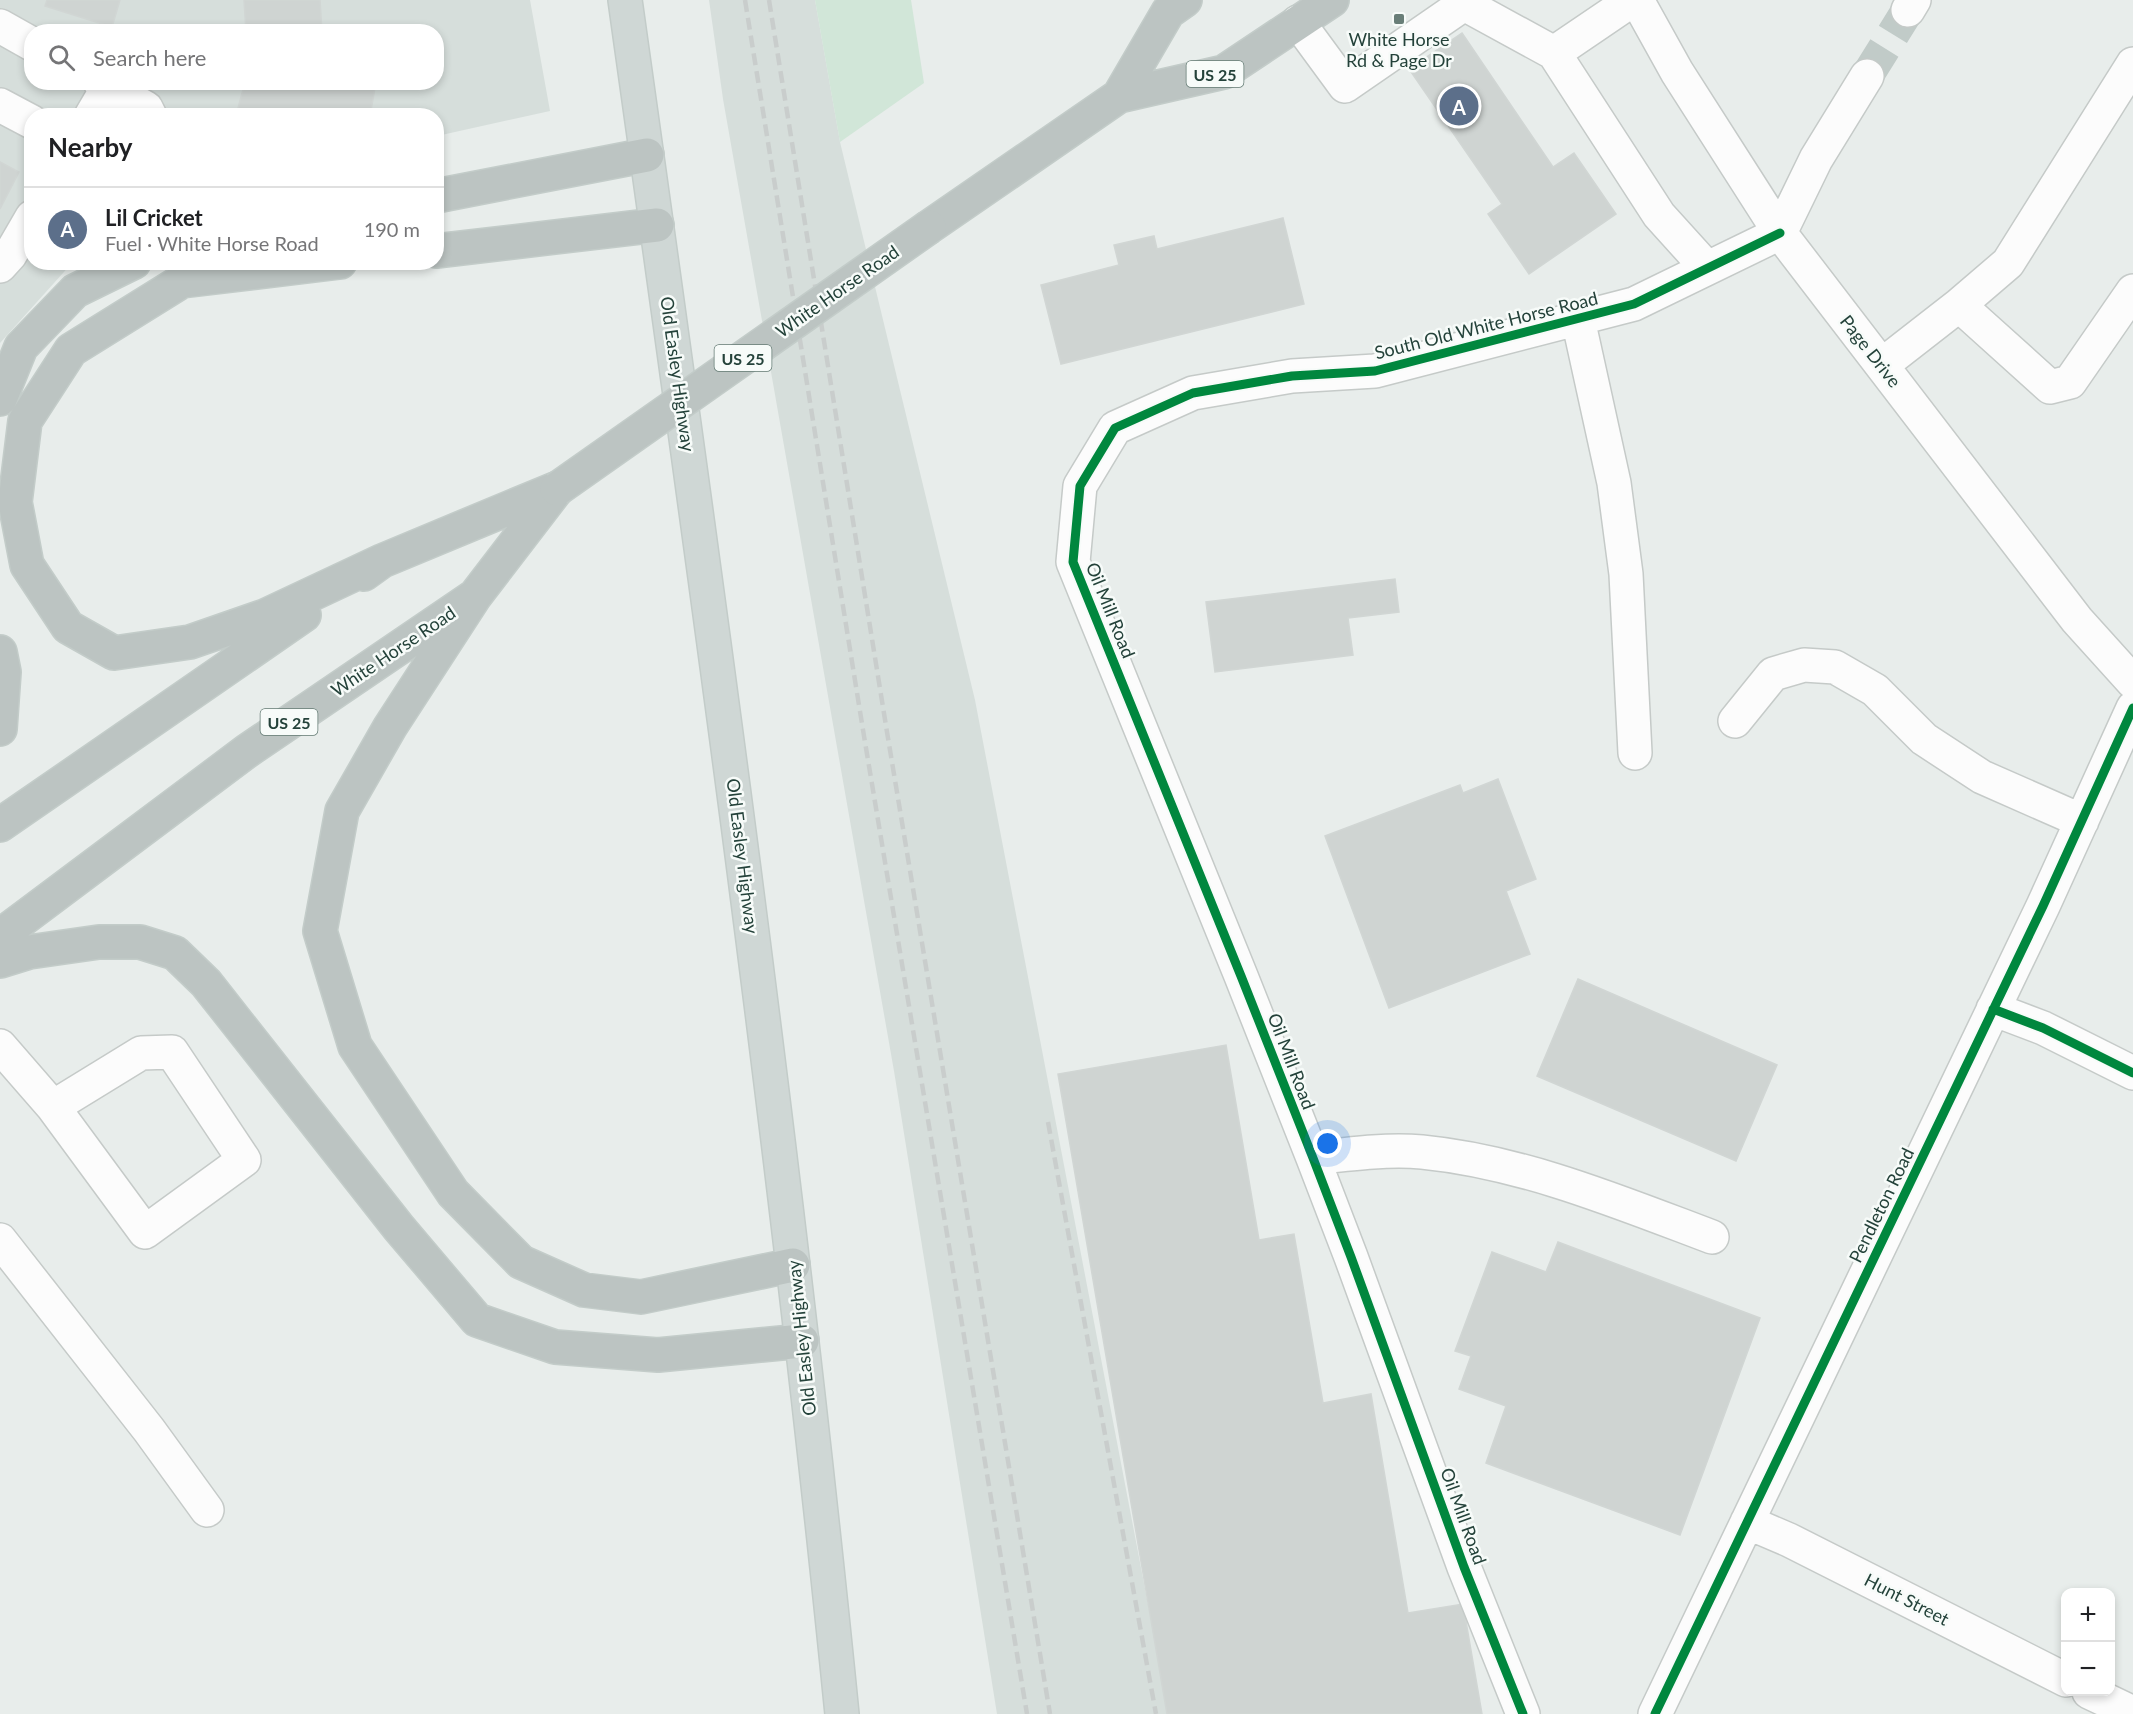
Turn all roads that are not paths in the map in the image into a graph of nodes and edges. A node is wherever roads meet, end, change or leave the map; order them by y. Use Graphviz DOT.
graph roads {
  1 [pos="625,0"];
  2 [pos="1185,0"];
  3 [pos="1332,0"];
  4 [pos="1632,0"];
  5 [pos="1637,0"];
  6 [pos="1461,2"];
  7 [pos="1298,22"];
  8 [pos="0,27"];
  9 [pos="24,40"];
  10 [pos="1554,53"];
  11 [pos="2133,64"];
  12 [pos="1868,76"];
  13 [pos="102,90"];
  14 [pos="113,90"];
  15 [pos="1119,96"];
  16 [pos="0,105"];
  17 [pos="94,108"];
  18 [pos="146,108"];
  19 [pos="24,118"];
  20 [pos="647,155"];
  21 [pos="444,194"];
  22 [pos="657,225"];
  23 [pos="24,231"];
  24 [pos="1780,233"];
  25 [pos="444,250"];
  26 [pos="0,266"];
  27 [pos="1707,268"];
  28 [pos="118,270"];
  29 [pos="213,270"];
  30 [pos="2133,291"];
  31 [pos="1959,305"];
  32 [pos="1578,319"];
  33 [pos="1882,365"];
  34 [pos="0,399"];
  35 [pos="1080,486"];
  36 [pos="557,489"];
  37 [pos="382,561"];
  38 [pos="475,596"];
  39 [pos="0,652"];
  40 [pos="2133,682"];
  41 [pos="2133,708"];
  42 [pos="1736,721"];
  43 [pos="0,729"];
  44 [pos="1635,753"];
  45 [pos="2082,821"];
  46 [pos="0,825"];
  47 [pos="0,936"];
  48 [pos="0,961"];
  49 [pos="1993,1010"];
  50 [pos="0,1046"];
  51 [pos="2133,1073"];
  52 [pos="53,1107"];
  53 [pos="1313,1158"];
  54 [pos="1712,1237"];
  55 [pos="0,1240"];
  56 [pos="793,1265"];
  57 [pos="802,1341"];
  58 [pos="207,1510"];
  59 [pos="1747,1522"];
  60 [pos="2061,1677"];
  61 [pos="2097,1696"];
  62 [pos="2133,1713"];
  63 [pos="842,1714"];
  64 [pos="1523,1714"];
  65 [pos="1655,1714"];
  1 -- 20 [label="main road, Old Easley Highway"];
  2 -- 15 [label="highway, White Horse Road / US 25"];
  3 -- 7 [label="highway, White Horse Road / US 25"];
  4 -- 10 [label="street"];
  5 -- 24 [label="street, Page Drive"];
  6 -- 7 [label="street"];
  6 -- 10 [label="street"];
  7 -- 15 [label="highway, White Horse Road / US 25"];
  8 -- 9 [label="street"];
  10 -- 27 [label="street"];
  11 -- 31 [label="street"];
  12 -- 24 [label="street"];
  13 -- 17 [label="street"];
  14 -- 18 [label="street"];
  15 -- 36 [label="highway, White Horse Road / US 25, bridge"];
  16 -- 19 [label="street"];
  20 -- 21 [label="highway"];
  20 -- 22 [label="main road, Old Easley Highway"];
  22 -- 25 [label="highway"];
  22 -- 56 [label="main road, Old Easley Highway"];
  23 -- 26 [label="street"];
  24 -- 27 [label="street, South Old White Horse Road"];
  24 -- 33 [label="street, Page Drive"];
  27 -- 32 [label="street, South Old White Horse Road"];
  28 -- 34 [label="highway"];
  29 -- 37 [label="highway"];
  30 -- 31 [label="street"];
  31 -- 33 [label="street"];
  32 -- 35 [label="street, South Old White Horse Road"];
  32 -- 44 [label="street"];
  33 -- 40 [label="street, Page Drive"];
  35 -- 53 [label="street, Oil Mill Road"];
  36 -- 37 [label="highway, White Horse Road / US 25"];
  36 -- 38 [label="highway, White Horse Road / US 25"];
  37 -- 46 [label="highway, White Horse Road / US 25"];
  38 -- 47 [label="highway, White Horse Road / US 25"];
  38 -- 56 [label="highway"];
  39 -- 43 [label="highway"];
  41 -- 45 [label="street, Pendleton Road"];
  42 -- 45 [label="street"];
  45 -- 49 [label="street, Pendleton Road"];
  48 -- 57 [label="highway"];
  49 -- 51 [label="street"];
  49 -- 59 [label="street, Pendleton Road"];
  50 -- 52 [label="street"];
  52 -- 52 [label="street"];
  53 -- 54 [label="street"];
  53 -- 64 [label="street, Oil Mill Road"];
  55 -- 58 [label="street"];
  56 -- 57 [label="main road, Old Easley Highway"];
  57 -- 63 [label="main road, Old Easley Highway"];
  59 -- 60 [label="street, Hunt Street"];
  59 -- 65 [label="street, Pendleton Road"];
  61 -- 62 [label="street"];
}
